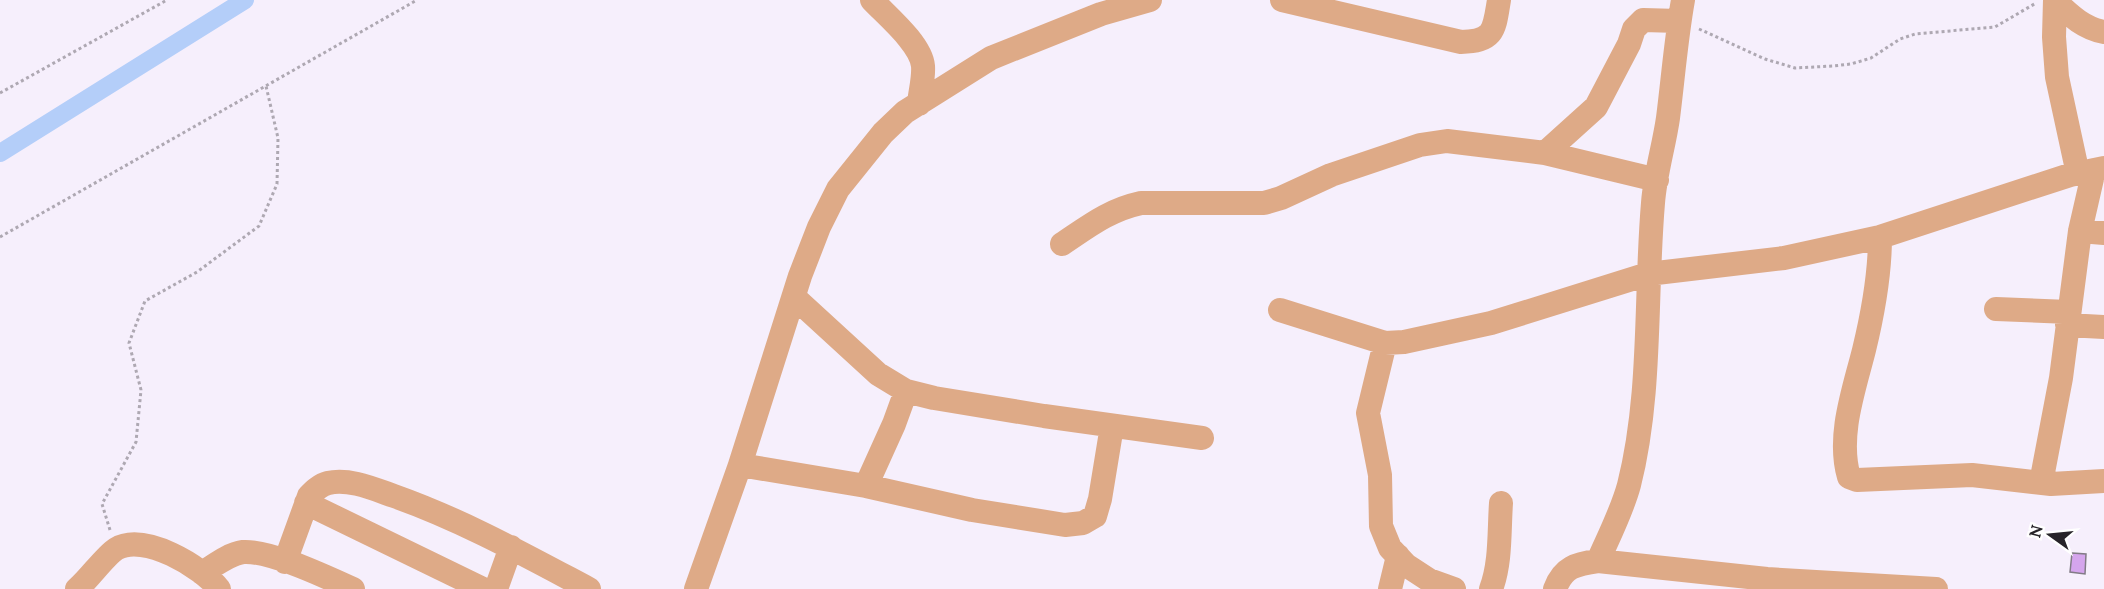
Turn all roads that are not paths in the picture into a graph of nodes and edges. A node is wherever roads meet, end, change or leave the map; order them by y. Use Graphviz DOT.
graph roads {
  1 [pos="872,0"];
  2 [pos="1150,0"];
  3 [pos="1282,0"];
  4 [pos="1499,0"];
  5 [pos="2051,0"];
  6 [pos="1681,10"];
  7 [pos="2104,32"];
  8 [pos="919,104"];
  9 [pos="1545,153"];
  10 [pos="2092,170"];
  11 [pos="1657,180"];
  12 [pos="2080,231"];
  13 [pos="2104,233"];
  14 [pos="1880,237"];
  15 [pos="1062,244"];
  16 [pos="1648,274"];
  17 [pos="794,297"];
  18 [pos="1996,309"];
  19 [pos="1280,310"];
  20 [pos="2068,319"];
  21 [pos="2104,327"];
  22 [pos="1385,343"];
  23 [pos="906,392"];
  24 [pos="1112,426"];
  25 [pos="1202,438"];
  26 [pos="740,465"];
  27 [pos="2104,481"];
  28 [pos="2041,483"];
  29 [pos="866,486"];
  30 [pos="306,503"];
  31 [pos="1501,503"];
  32 [pos="511,547"];
  33 [pos="1398,556"];
  34 [pos="1598,561"];
  35 [pos="285,562"];
  36 [pos="211,581"];
  37 [pos="697,588"];
  38 [pos="77,589"];
  39 [pos="353,589"];
  40 [pos="483,589"];
  41 [pos="496,589"];
  42 [pos="589,589"];
  43 [pos="1390,589"];
  44 [pos="1454,589"];
  45 [pos="1491,589"];
  46 [pos="1555,589"];
  47 [pos="1936,589"];
  1 -- 8 [label="street"];
  2 -- 8 [label="street"];
  3 -- 4 [label="street"];
  5 -- 7 [label="street"];
  5 -- 10 [label="street"];
  6 -- 9 [label="street"];
  6 -- 11 [label="street"];
  8 -- 17 [label="street"];
  9 -- 11 [label="street"];
  9 -- 15 [label="street"];
  10 -- 12 [label="street"];
  10 -- 14 [label="street"];
  11 -- 16 [label="street"];
  12 -- 13 [label="street"];
  12 -- 20 [label="street"];
  14 -- 16 [label="street"];
  14 -- 28 [label="street"];
  16 -- 22 [label="street"];
  16 -- 34 [label="street"];
  17 -- 23 [label="street"];
  17 -- 26 [label="street"];
  18 -- 20 [label="street"];
  19 -- 22 [label="street"];
  20 -- 21 [label="street"];
  20 -- 28 [label="street"];
  22 -- 33 [label="street"];
  23 -- 24 [label="street"];
  23 -- 29 [label="street"];
  24 -- 25 [label="street"];
  24 -- 29 [label="street"];
  26 -- 29 [label="street"];
  26 -- 37 [label="street"];
  27 -- 28 [label="street"];
  30 -- 32 [label="street"];
  30 -- 35 [label="street"];
  30 -- 40 [label="street"];
  31 -- 45 [label="street"];
  32 -- 41 [label="street"];
  32 -- 42 [label="street"];
  33 -- 43 [label="street"];
  33 -- 44 [label="street"];
  34 -- 46 [label="street"];
  34 -- 47 [label="street"];
  35 -- 36 [label="street"];
  35 -- 39 [label="street"];
  36 -- 38 [label="street"];
}
